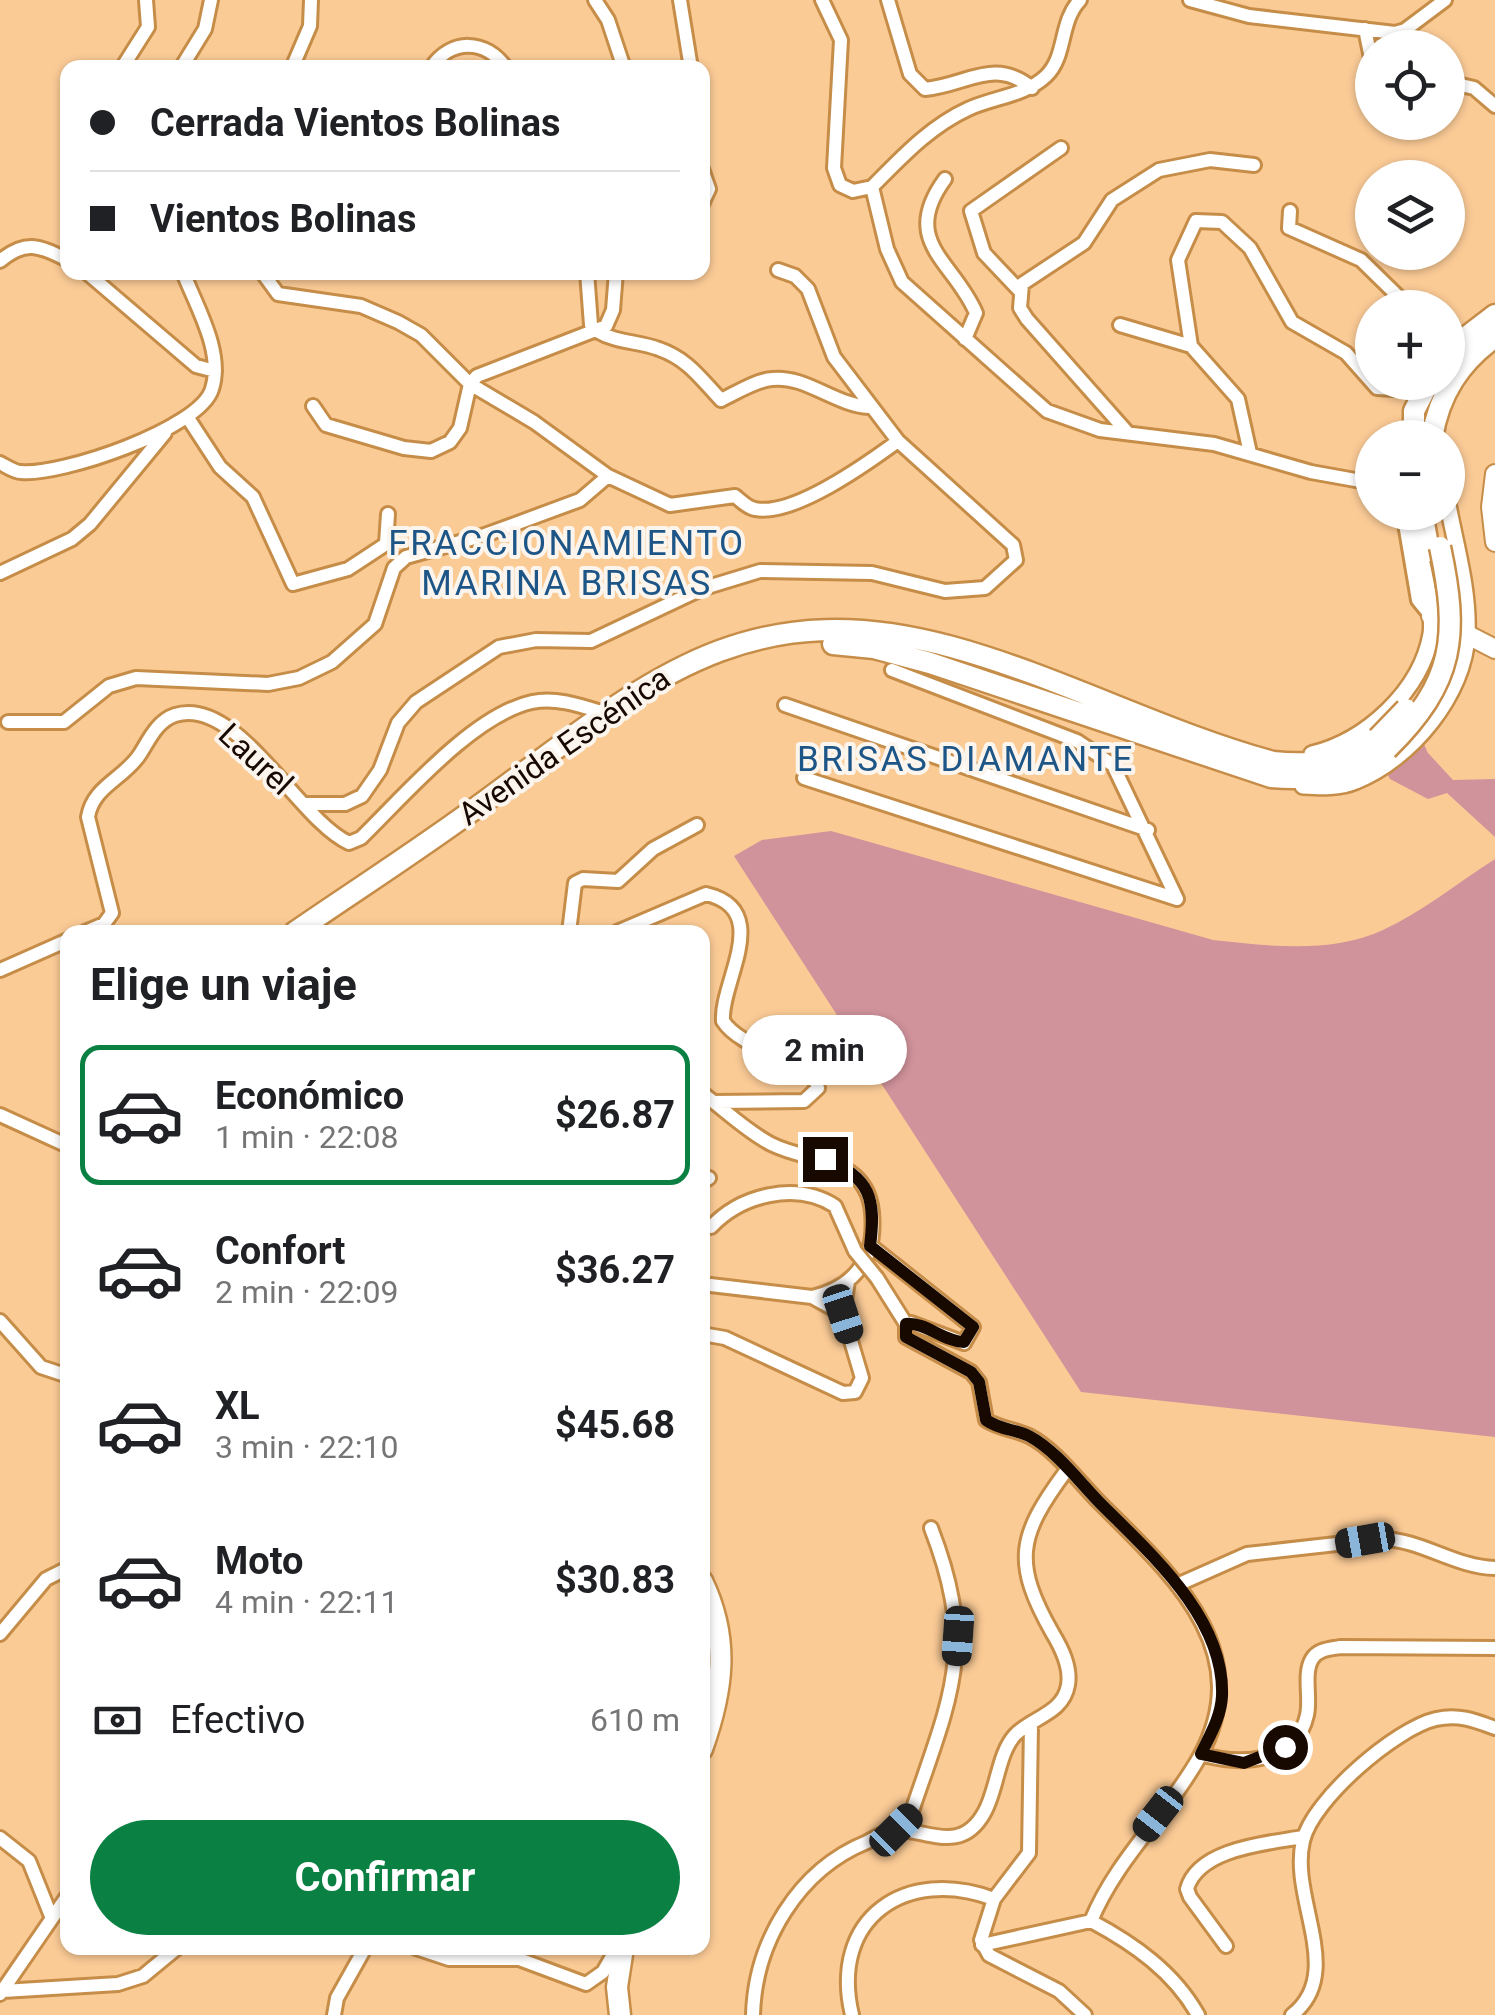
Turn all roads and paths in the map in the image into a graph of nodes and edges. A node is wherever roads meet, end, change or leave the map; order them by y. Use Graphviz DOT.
graph roads {
  1 [pos="146,0"];
  2 [pos="211,0"];
  3 [pos="311,0"];
  4 [pos="595,0"];
  5 [pos="680,0"];
  6 [pos="822,0"];
  7 [pos="888,0"];
  8 [pos="1080,0"];
  9 [pos="1190,0"];
  10 [pos="1445,0"];
  11 [pos="1365,29"];
  12 [pos="127,60"];
  13 [pos="185,60"];
  14 [pos="295,60"];
  15 [pos="437,60"];
  16 [pos="500,60"];
  17 [pos="621,60"];
  18 [pos="690,60"];
  19 [pos="1465,86"];
  20 [pos="1032,88"];
  21 [pos="1495,106"];
  22 [pos="1061,148"];
  23 [pos="1254,165"];
  24 [pos="945,180"];
  25 [pos="872,188"];
  26 [pos="1290,211"];
  27 [pos="60,256"];
  28 [pos="0,261"];
  29 [pos="778,270"];
  30 [pos="95,280"];
  31 [pos="186,280"];
  32 [pos="268,280"];
  33 [pos="588,280"];
  34 [pos="615,280"];
  35 [pos="1392,290"];
  36 [pos="1020,291"];
  37 [pos="1495,316"];
  38 [pos="1120,326"];
  39 [pos="598,331"];
  40 [pos="1495,337"];
  41 [pos="1465,338"];
  42 [pos="965,339"];
  43 [pos="1191,346"];
  44 [pos="1465,360"];
  45 [pos="1355,363"];
  46 [pos="214,371"];
  47 [pos="470,384"];
  48 [pos="313,406"];
  49 [pos="870,407"];
  50 [pos="188,418"];
  51 [pos="167,431"];
  52 [pos="1127,432"];
  53 [pos="898,441"];
  54 [pos="1250,453"];
  55 [pos="0,464"];
  56 [pos="1495,474"];
  57 [pos="608,476"];
  58 [pos="1355,480"];
  59 [pos="388,514"];
  60 [pos="1406,530"];
  61 [pos="1414,530"];
  62 [pos="1428,530"];
  63 [pos="1434,530"];
  64 [pos="1453,530"];
  65 [pos="1495,542"];
  66 [pos="1435,549"];
  67 [pos="0,573"];
  68 [pos="1431,616"];
  69 [pos="1468,635"];
  70 [pos="776,637"];
  71 [pos="952,647"];
  72 [pos="1495,649"];
  73 [pos="892,670"];
  74 [pos="1000,686"];
  75 [pos="1060,687"];
  76 [pos="785,705"];
  77 [pos="992,707"];
  78 [pos="601,712"];
  79 [pos="8,722"];
  80 [pos="1272,769"];
  81 [pos="804,778"];
  82 [pos="303,804"];
  83 [pos="697,825"];
  84 [pos="1148,830"];
  85 [pos="102,925"];
  86 [pos="306,925"];
  87 [pos="570,925"];
  88 [pos="633,925"];
  89 [pos="60,944"];
  90 [pos="0,970"];
  91 [pos="710,1097"];
  92 [pos="710,1098"];
  93 [pos="0,1115"];
  94 [pos="60,1142"];
  95 [pos="711,1226"];
  96 [pos="870,1246"];
  97 [pos="848,1281"];
  98 [pos="710,1285"];
  99 [pos="812,1297"];
  100 [pos="843,1314"];
  101 [pos="0,1320"];
  102 [pos="906,1324"];
  103 [pos="710,1335"];
  104 [pos="60,1373"];
  105 [pos="1066,1471"];
  106 [pos="931,1528"];
  107 [pos="1495,1568"];
  108 [pos="60,1572"];
  109 [pos="1177,1584"];
  110 [pos="710,1604"];
  111 [pos="0,1634"];
  112 [pos="1495,1648"];
  113 [pos="710,1721"];
  114 [pos="1031,1724"];
  115 [pos="1495,1728"];
  116 [pos="1201,1754"];
  117 [pos="896,1830"];
  118 [pos="1303,1837"];
  119 [pos="0,1838"];
  120 [pos="994,1899"];
  121 [pos="60,1905"];
  122 [pos="51,1916"];
  123 [pos="1091,1921"];
  124 [pos="982,1945"];
  125 [pos="1226,1946"];
  126 [pos="168,1955"];
  127 [pos="361,1955"];
  128 [pos="436,1955"];
  129 [pos="615,1955"];
  130 [pos="619,1955"];
  131 [pos="2,1993"];
  132 [pos="334,2015"];
  133 [pos="620,2015"];
  134 [pos="753,2015"];
  135 [pos="852,2015"];
  136 [pos="1085,2015"];
  137 [pos="1198,2015"];
  138 [pos="1292,2015"];
  1 -- 12 [label="street"];
  2 -- 13 [label="street"];
  3 -- 14 [label="street"];
  4 -- 17 [label="street"];
  5 -- 18 [label="street"];
  6 -- 25 [label="street"];
  7 -- 20 [label="street"];
  8 -- 20 [label="street"];
  9 -- 11 [label="street"];
  10 -- 11 [label="street"];
  15 -- 16 [label="street"];
  19 -- 21 [label="street"];
  20 -- 25 [label="street"];
  22 -- 36 [label="street"];
  23 -- 36 [label="street"];
  24 -- 42 [label="street"];
  25 -- 42 [label="street"];
  26 -- 35 [label="street"];
  27 -- 28 [label="street"];
  29 -- 49 [label="street"];
  30 -- 46 [label="street"];
  31 -- 46 [label="street"];
  32 -- 47 [label="street"];
  33 -- 39 [label="street"];
  34 -- 39 [label="street"];
  36 -- 52 [label="street"];
  37 -- 41 [label="main road"];
  38 -- 43 [label="street"];
  39 -- 47 [label="street"];
  39 -- 49 [label="street"];
  40 -- 44 [label="main road"];
  42 -- 52 [label="street"];
  43 -- 45 [label="street"];
  43 -- 54 [label="street"];
  46 -- 50 [label="street"];
  47 -- 48 [label="street"];
  47 -- 57 [label="street"];
  49 -- 53 [label="street"];
  50 -- 51 [label="street"];
  50 -- 59 [label="street"];
  51 -- 55 [label="street"];
  51 -- 67 [label="street"];
  52 -- 54 [label="street"];
  53 -- 57 [label="street"];
  53 -- 82 [label="street"];
  54 -- 58 [label="street"];
  56 -- 65 [label="main road"];
  57 -- 79 [label="street"];
  60 -- 68 [label="street"];
  61 -- 68 [label="street"];
  62 -- 66 [label="main road"];
  63 -- 66 [label="main road"];
  64 -- 69 [label="street"];
  66 -- 80 [label="main road, bridge"];
  68 -- 69 [label="main road"];
  68 -- 80 [label="street"];
  69 -- 72 [label="main road"];
  69 -- 80 [label="street"];
  70 -- 71 [label="main road, Avenida Escénica"];
  70 -- 74 [label="main road"];
  70 -- 78 [label="main road, Avenida Escénica"];
  71 -- 74 [label="main road"];
  71 -- 75 [label="main road, Avenida Escénica"];
  73 -- 77 [label="street"];
  74 -- 75 [label="main road"];
  74 -- 77 [label="street"];
  74 -- 80 [label="main road"];
  75 -- 80 [label="main road, Avenida Escénica"];
  76 -- 84 [label="street"];
  77 -- 84 [label="street"];
  78 -- 82 [label="street, Laurel"];
  78 -- 86 [label="main road, Avenida Escénica"];
  81 -- 84 [label="street"];
  82 -- 85 [label="street, Laurel"];
  83 -- 87 [label="street"];
  88 -- 91 [label="street"];
  89 -- 90 [label="street"];
  92 -- 96 [label="street"];
  93 -- 94 [label="street"];
  95 -- 102 [label="street, bridge"];
  96 -- 97 [label="street"];
  96 -- 102 [label="street"];
  97 -- 99 [label="street"];
  97 -- 100 [label="street"];
  98 -- 99 [label="street"];
  99 -- 100 [label="street"];
  100 -- 103 [label="street"];
  101 -- 104 [label="street"];
  102 -- 105 [label="street"];
  105 -- 109 [label="street"];
  105 -- 114 [label="street"];
  106 -- 117 [label="street"];
  107 -- 109 [label="street"];
  108 -- 111 [label="street"];
  109 -- 116 [label="street"];
  110 -- 113 [label="main road"];
  112 -- 116 [label="street"];
  114 -- 117 [label="street"];
  114 -- 120 [label="street"];
  115 -- 118 [label="street"];
  116 -- 123 [label="street"];
  117 -- 134 [label="street"];
  118 -- 125 [label="street"];
  118 -- 138 [label="street"];
  119 -- 122 [label="street"];
  120 -- 124 [label="street"];
  120 -- 135 [label="street"];
  121 -- 122 [label="street"];
  122 -- 131 [label="street"];
  123 -- 124 [label="street"];
  123 -- 137 [label="street"];
  124 -- 136 [label="street"];
  126 -- 131 [label="street"];
  127 -- 132 [label="street"];
  128 -- 129 [label="street"];
  130 -- 133 [label="main road"];
}
